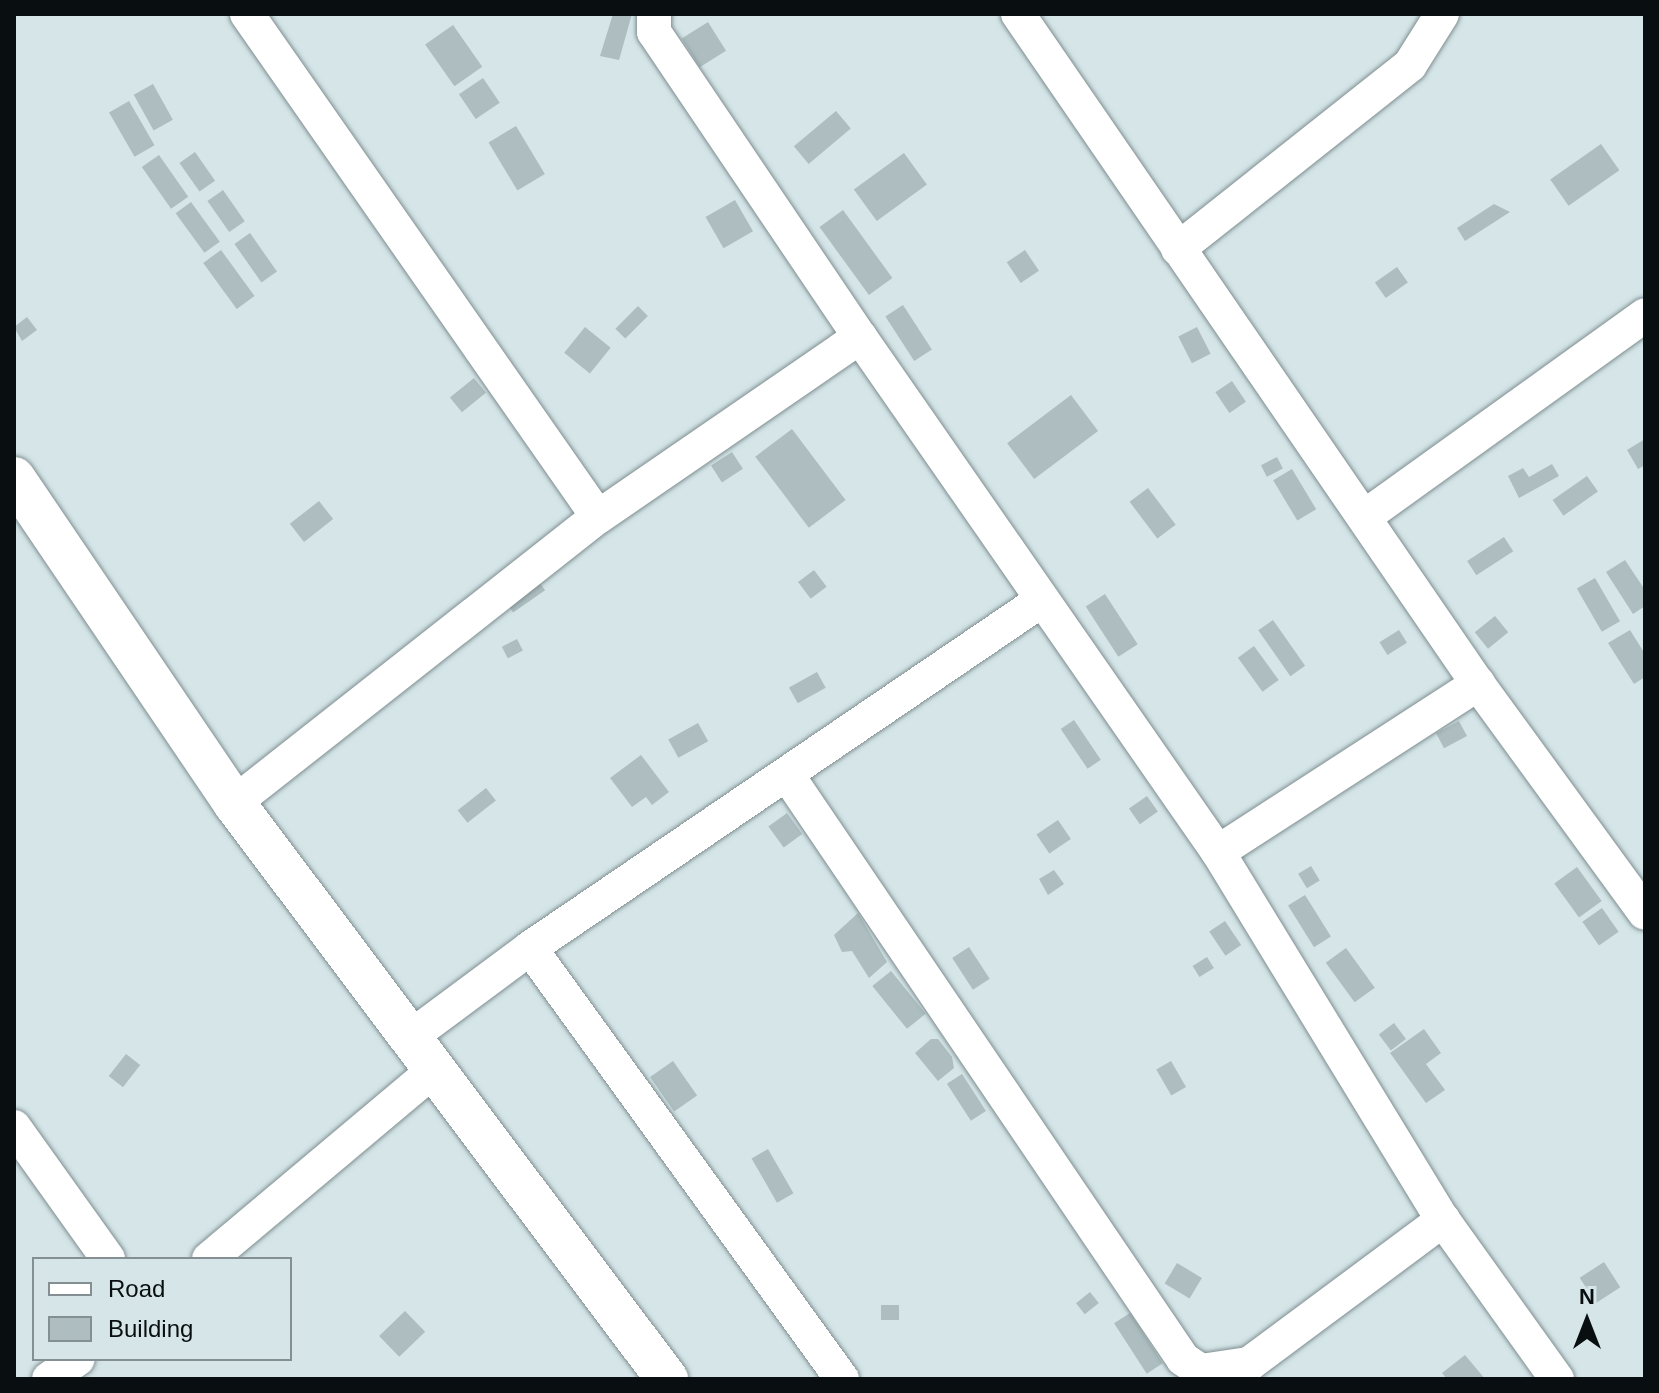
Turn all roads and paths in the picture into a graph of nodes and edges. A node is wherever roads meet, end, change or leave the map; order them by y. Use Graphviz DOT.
graph roads {
  1 [pos="247,14"];
  2 [pos="654,14"];
  3 [pos="1018,14"];
  4 [pos="1442,14"];
  5 [pos="1178,249"];
  6 [pos="1645,315"];
  7 [pos="860,337"];
  8 [pos="14,478"];
  9 [pos="1367,515"];
  10 [pos="598,517"];
  11 [pos="1042,600"];
  12 [pos="1478,684"];
  13 [pos="788,776"];
  14 [pos="234,803"];
  15 [pos="1218,852"];
  16 [pos="1645,913"];
  17 [pos="530,948"];
  18 [pos="422,1054"];
  19 [pos="14,1127"];
  20 [pos="1443,1220"];
  21 [pos="107,1257"];
  22 [pos="211,1257"];
  23 [pos="75,1361"];
  24 [pos="49,1379"];
  25 [pos="667,1379"];
  26 [pos="842,1379"];
  27 [pos="1557,1379"];
  1 -- 10 [label="street"];
  2 -- 7 [label="street"];
  3 -- 5 [label="street"];
  4 -- 5 [label="street"];
  5 -- 9 [label="street"];
  6 -- 9 [label="street"];
  7 -- 10 [label="street"];
  7 -- 11 [label="street"];
  8 -- 14 [label="street"];
  9 -- 12 [label="street"];
  10 -- 14 [label="street"];
  11 -- 13 [label="street"];
  11 -- 15 [label="street"];
  12 -- 15 [label="street"];
  12 -- 16 [label="street"];
  13 -- 17 [label="street"];
  13 -- 20 [label="street"];
  14 -- 18 [label="street"];
  15 -- 20 [label="street"];
  17 -- 18 [label="street"];
  17 -- 26 [label="street"];
  18 -- 22 [label="street"];
  18 -- 25 [label="street"];
  19 -- 21 [label="street"];
  20 -- 27 [label="street"];
  23 -- 24 [label="street"];
}
